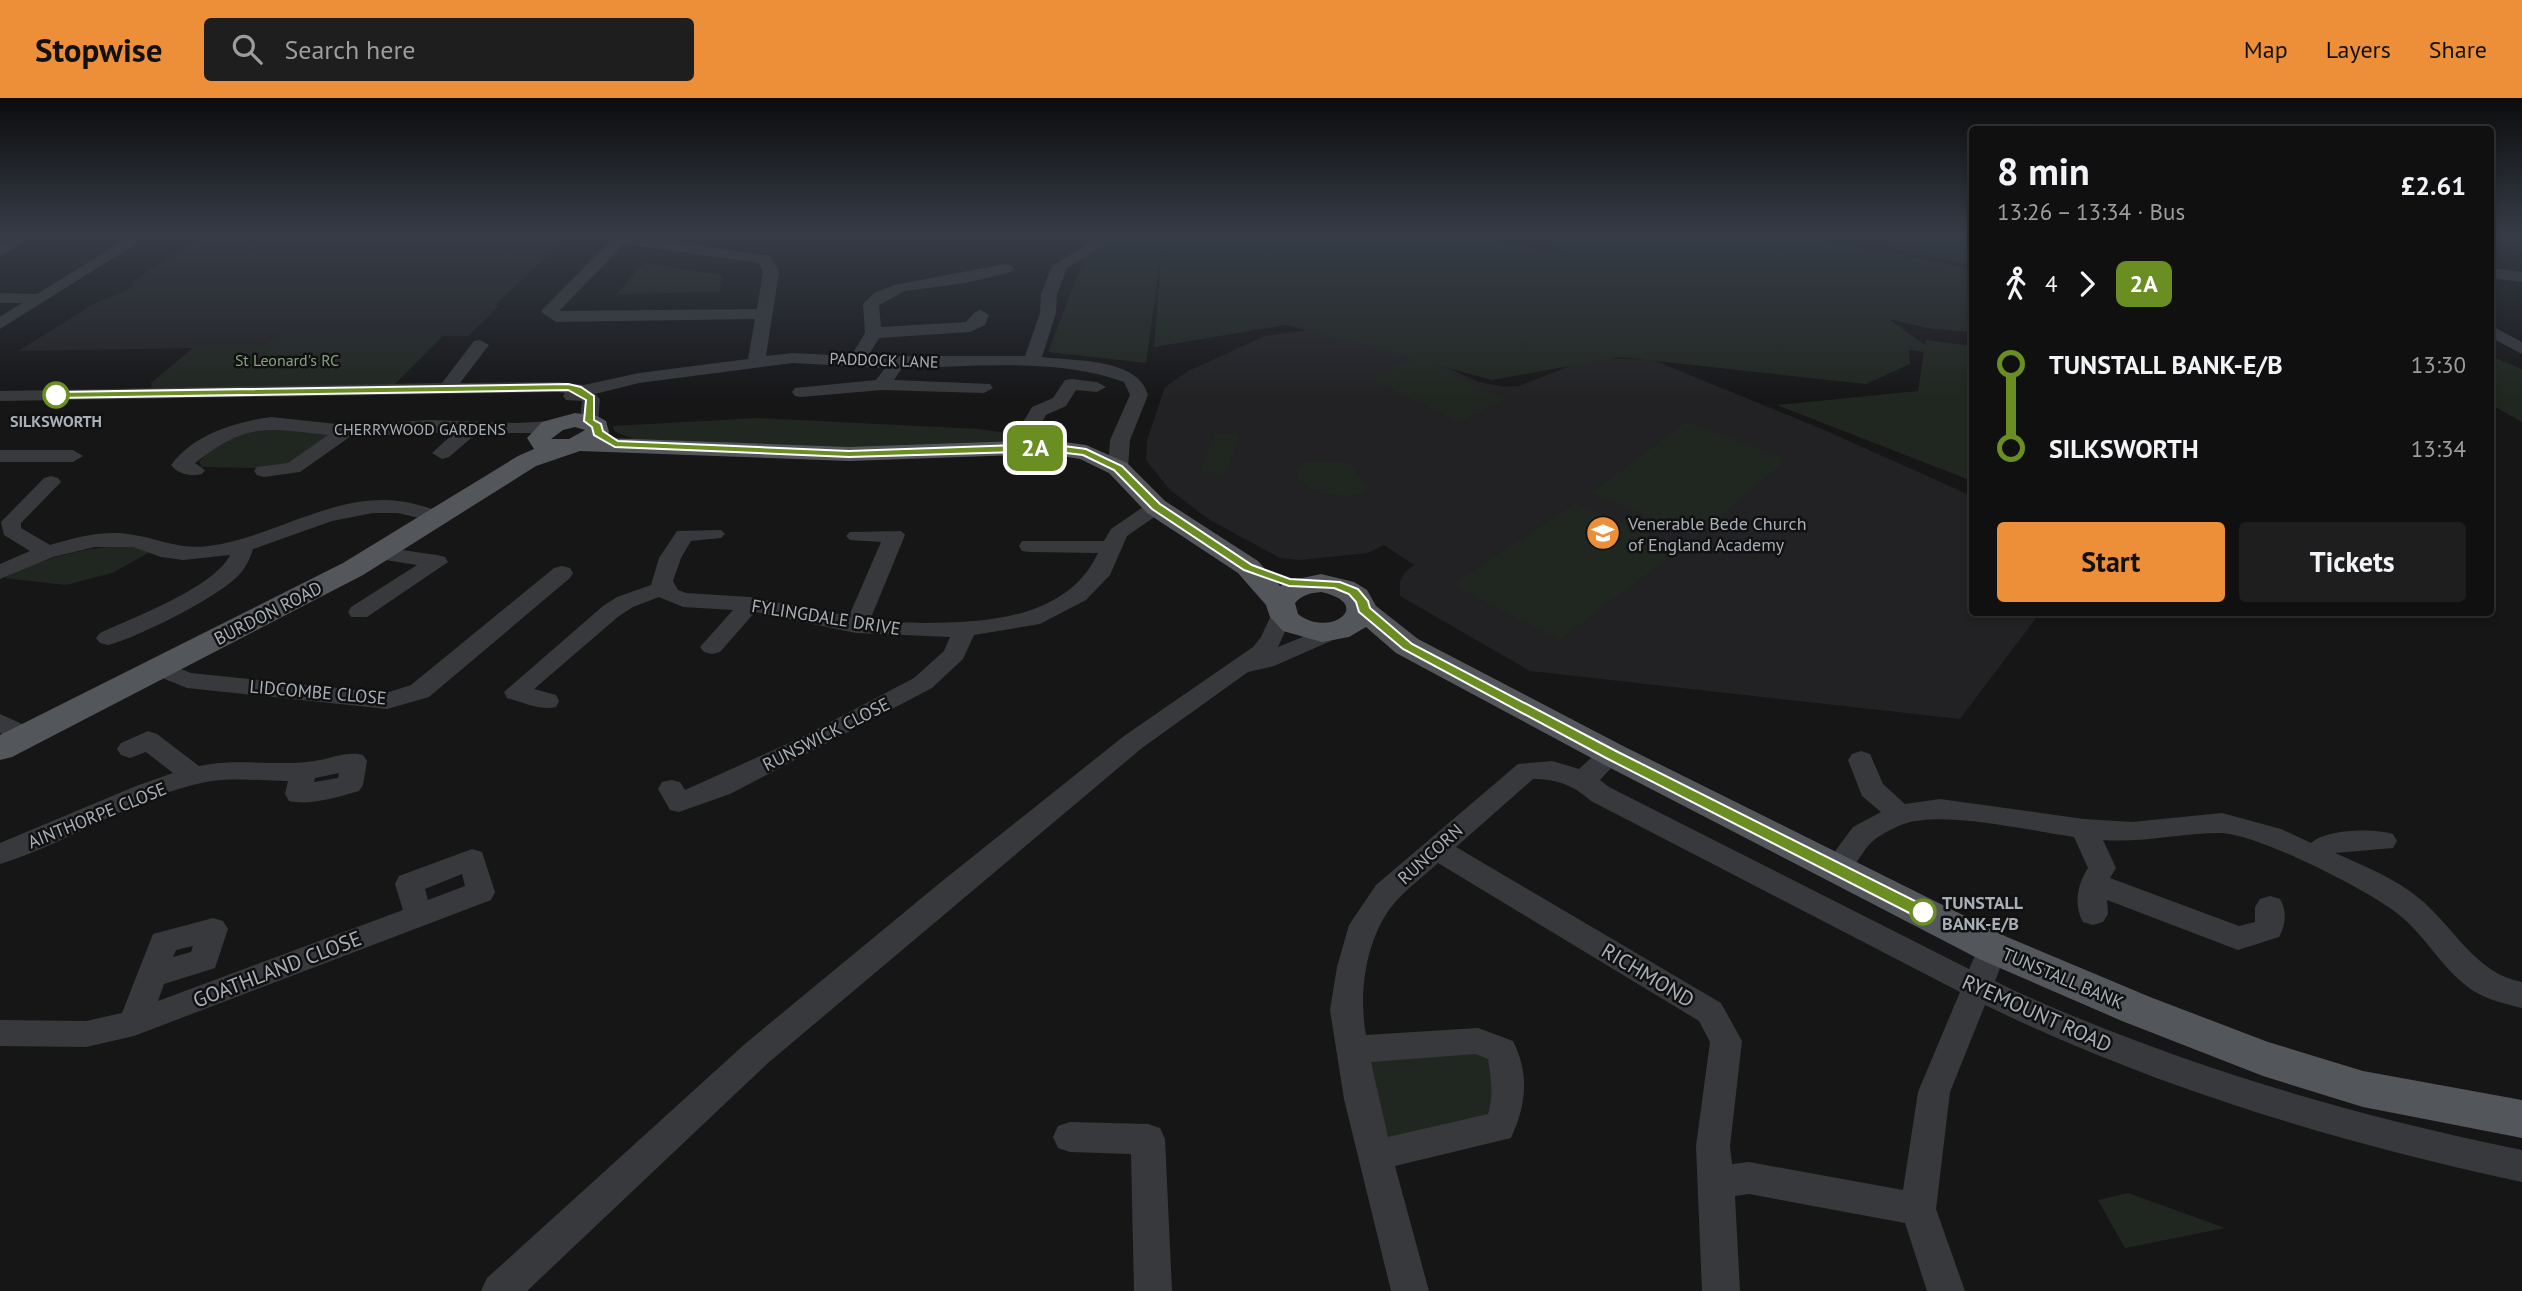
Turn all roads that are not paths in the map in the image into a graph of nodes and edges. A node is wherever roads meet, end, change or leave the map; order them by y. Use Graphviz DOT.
graph roads {
  1 [pos="57,289"];
  2 [pos="572,289"];
  3 [pos="767,289"];
  4 [pos="894,289"];
  5 [pos="1051,289"];
  6 [pos="0,298"];
  7 [pos="40,299"];
  8 [pos="762,314"];
  9 [pos="981,315"];
  10 [pos="0,324"];
  11 [pos="2494,332"];
  12 [pos="873,333"];
  13 [pos="480,345"];
  14 [pos="2522,349"];
  15 [pos="1032,361"];
  16 [pos="756,362"];
  17 [pos="856,362"];
  18 [pos="897,363"];
  19 [pos="882,385"];
  20 [pos="1097,387"];
  21 [pos="984,388"];
  22 [pos="447,389"];
  23 [pos="801,392"];
  24 [pos="578,394"];
  25 [pos="0,396"];
  26 [pos="472,428"];
  27 [pos="346,431"];
  28 [pos="563,437"];
  29 [pos="1018,448"];
  30 [pos="442,453"];
  31 [pos="73,456"];
  32 [pos="5,460"];
  33 [pos="1107,462"];
  34 [pos="195,470"];
  35 [pos="264,471"];
  36 [pos="51,482"];
  37 [pos="1156,507"];
  38 [pos="439,517"];
  39 [pos="714,534"];
  40 [pos="857,536"];
  41 [pos="1030,546"];
  42 [pos="243,547"];
  43 [pos="1111,547"];
  44 [pos="47,552"];
  45 [pos="381,554"];
  46 [pos="1248,567"];
  47 [pos="0,572"];
  48 [pos="562,573"];
  49 [pos="1303,585"];
  50 [pos="663,588"];
  51 [pos="750,604"];
  52 [pos="1281,609"];
  53 [pos="1364,610"];
  54 [pos="359,612"];
  55 [pos="856,625"];
  56 [pos="964,630"];
  57 [pos="1336,631"];
  58 [pos="108,638"];
  59 [pos="1407,646"];
  60 [pos="712,647"];
  61 [pos="1242,667"];
  62 [pos="158,668"];
  63 [pos="547,701"];
  64 [pos="0,722"];
  65 [pos="13,743"];
  66 [pos="130,750"];
  67 [pos="1611,754"];
  68 [pos="1861,760"];
  69 [pos="194,776"];
  70 [pos="1584,780"];
  71 [pos="350,785"];
  72 [pos="671,789"];
  73 [pos="1900,814"];
  74 [pos="2084,829"];
  75 [pos="2383,841"];
  76 [pos="1435,848"];
  77 [pos="0,853"];
  78 [pos="2317,855"];
  79 [pos="1836,869"];
  80 [pos="2093,883"];
  81 [pos="2270,907"];
  82 [pos="2093,914"];
  83 [pos="419,916"];
  84 [pos="1993,948"];
  85 [pos="151,976"];
  86 [pos="1977,988"];
  87 [pos="2522,995"];
  88 [pos="134,1023"];
  89 [pos="0,1033"];
  90 [pos="1352,1050"];
  91 [pos="2522,1119"];
  92 [pos="1070,1137"];
  93 [pos="1375,1155"];
  94 [pos="2522,1166"];
  95 [pos="1717,1182"];
  96 [pos="1918,1209"];
  97 [pos="500,1291"];
  98 [pos="1153,1291"];
  99 [pos="1410,1291"];
  100 [pos="1721,1291"];
  101 [pos="1946,1291"];
  1 -- 7 [label="street"];
  2 -- 8 [label="street"];
  3 -- 8 [label="street"];
  4 -- 12 [label="street"];
  5 -- 15 [label="street"];
  6 -- 7 [label="street"];
  7 -- 10 [label="street"];
  8 -- 16 [label="street"];
  9 -- 12 [label="street"];
  11 -- 14 [label="street"];
  12 -- 17 [label="street"];
  13 -- 22 [label="street"];
  15 -- 18 [label="street, PADDOCK LANE"];
  15 -- 33 [label="street, PADDOCK LANE"];
  16 -- 17 [label="street, PADDOCK LANE"];
  16 -- 24 [label="street, PADDOCK LANE"];
  17 -- 18 [label="street, PADDOCK LANE"];
  18 -- 19 [label="street"];
  19 -- 21 [label="street"];
  19 -- 23 [label="street"];
  20 -- 29 [label="street"];
  22 -- 24 [label="street"];
  22 -- 25 [label="street"];
  24 -- 28 [label="street"];
  26 -- 27 [label="street, CHERRYWOOD GARDENS"];
  26 -- 28 [label="street, CHERRYWOOD GARDENS"];
  26 -- 30 [label="street"];
  27 -- 34 [label="street, CHERRYWOOD GARDENS"];
  27 -- 35 [label="street"];
  28 -- 29 [label="main road"];
  28 -- 38 [label="main road, BURDON ROAD"];
  29 -- 33 [label="main road"];
  31 -- 32 [label="street"];
  33 -- 37 [label="main road"];
  36 -- 44 [label="street"];
  37 -- 43 [label="street, FYLINGDALE DRIVE"];
  37 -- 46 [label="main road"];
  38 -- 42 [label="street"];
  38 -- 45 [label="main road, BURDON ROAD"];
  39 -- 50 [label="street"];
  40 -- 55 [label="street"];
  41 -- 43 [label="street"];
  42 -- 44 [label="street"];
  42 -- 58 [label="street"];
  43 -- 56 [label="street, FYLINGDALE DRIVE"];
  44 -- 47 [label="street"];
  45 -- 54 [label="street"];
  45 -- 62 [label="main road, BURDON ROAD"];
  46 -- 49 [label="main road"];
  46 -- 52 [label="main road"];
  48 -- 62 [label="street, LIDCOMBE CLOSE"];
  49 -- 52 [label="main road"];
  49 -- 53 [label="main road"];
  50 -- 51 [label="street, FYLINGDALE DRIVE"];
  50 -- 63 [label="street"];
  51 -- 55 [label="street, FYLINGDALE DRIVE"];
  51 -- 60 [label="street"];
  52 -- 57 [label="main road"];
  52 -- 61 [label="street"];
  53 -- 57 [label="main road"];
  53 -- 59 [label="main road, TUNSTALL BANK"];
  55 -- 56 [label="street, FYLINGDALE DRIVE"];
  56 -- 72 [label="street, RUNSWICK CLOSE"];
  57 -- 59 [label="main road, TUNSTALL BANK"];
  57 -- 61 [label="street"];
  59 -- 67 [label="main road, TUNSTALL BANK"];
  61 -- 97 [label="street"];
  62 -- 65 [label="main road, BURDON ROAD"];
  64 -- 65 [label="street"];
  66 -- 69 [label="street, AINTHORPE CLOSE"];
  67 -- 70 [label="street"];
  67 -- 79 [label="main road, TUNSTALL BANK"];
  68 -- 73 [label="street"];
  69 -- 71 [label="street, AINTHORPE CLOSE"];
  69 -- 77 [label="street, AINTHORPE CLOSE"];
  70 -- 76 [label="street, RUNCORN"];
  70 -- 86 [label="street, RYEMOUNT ROAD"];
  73 -- 74 [label="street"];
  73 -- 79 [label="street"];
  74 -- 78 [label="street"];
  74 -- 80 [label="street"];
  75 -- 78 [label="street"];
  76 -- 90 [label="street, RUNCORN"];
  76 -- 95 [label="street, RICHMOND"];
  78 -- 87 [label="street"];
  79 -- 84 [label="main road, TUNSTALL BANK"];
  80 -- 81 [label="street"];
  80 -- 82 [label="street"];
  83 -- 88 [label="street, GOATHLAND CLOSE"];
  84 -- 86 [label="street"];
  84 -- 91 [label="main road, TUNSTALL BANK"];
  85 -- 88 [label="street"];
  86 -- 94 [label="street, RYEMOUNT ROAD"];
  86 -- 96 [label="street"];
  88 -- 89 [label="street, GOATHLAND CLOSE"];
  90 -- 93 [label="street, RUNCORN"];
  90 -- 93 [label="street"];
  92 -- 98 [label="street"];
  93 -- 99 [label="street, RUNCORN"];
  95 -- 96 [label="street"];
  95 -- 100 [label="street, RICHMOND"];
  96 -- 101 [label="street"];
}
